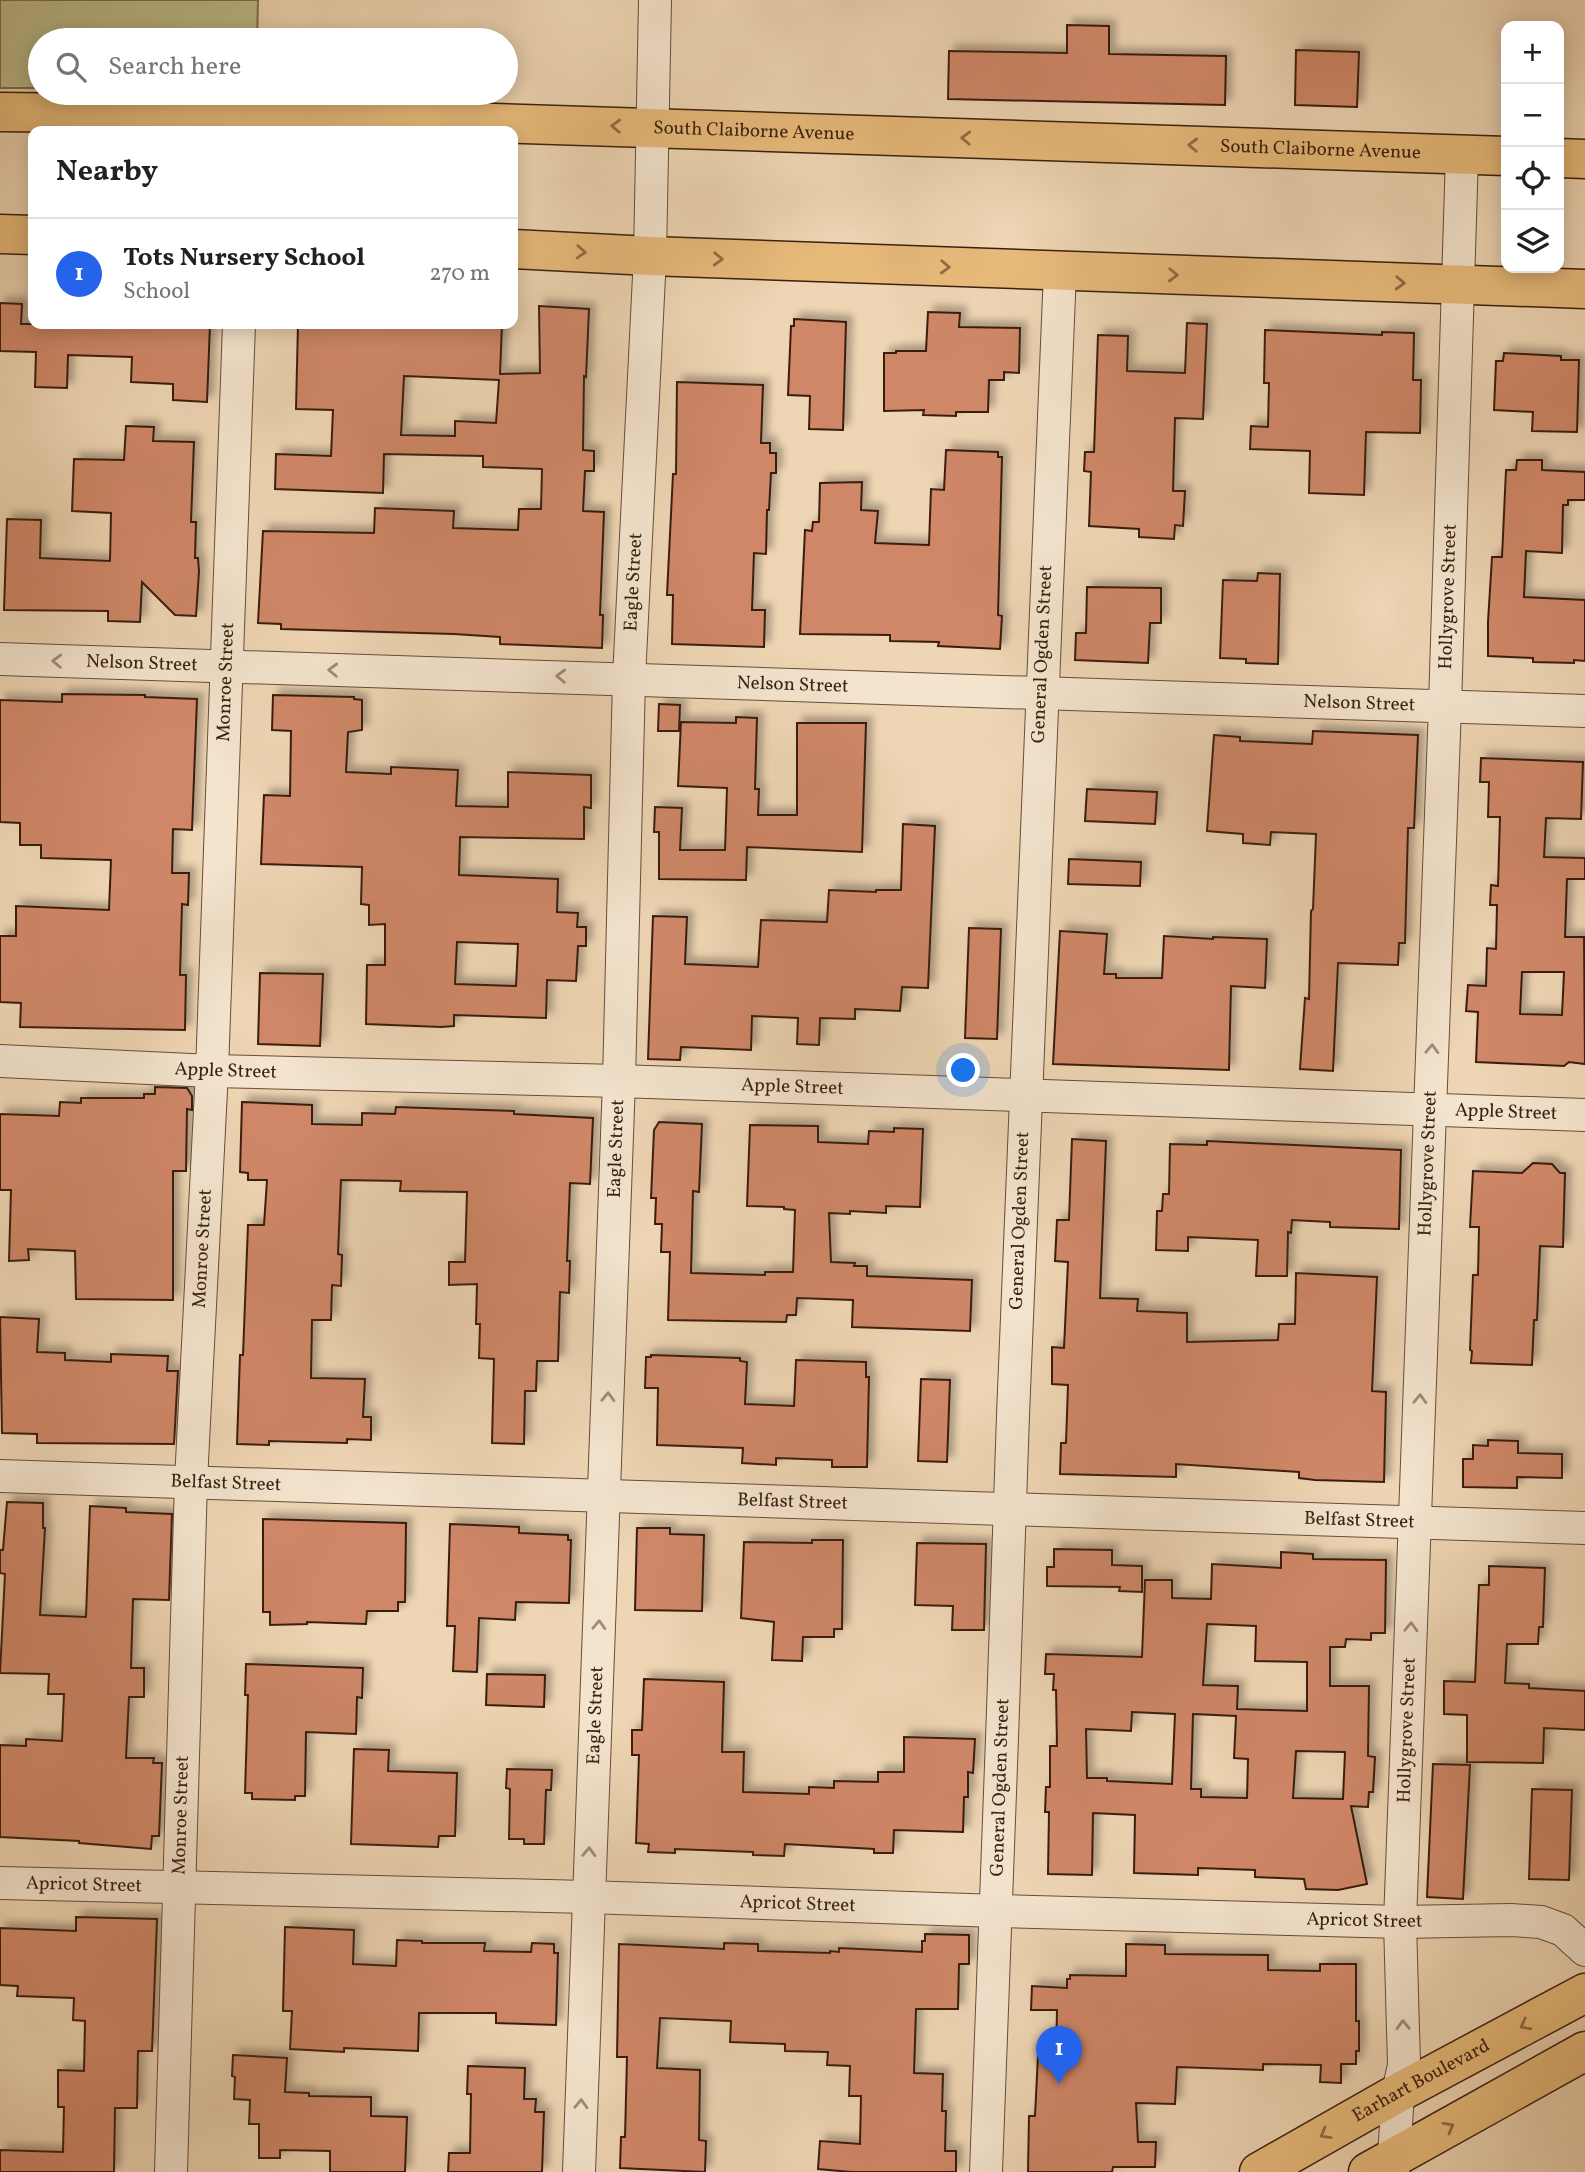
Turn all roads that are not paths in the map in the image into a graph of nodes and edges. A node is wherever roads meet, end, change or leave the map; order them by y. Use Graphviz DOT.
graph roads {
  1 [pos="655,0"];
  2 [pos="0,112"];
  3 [pos="247,123"];
  4 [pos="653,127"];
  5 [pos="1462,154"];
  6 [pos="1501,156"];
  7 [pos="1564,158"];
  8 [pos="1585,159"];
  9 [pos="0,234"];
  10 [pos="28,235"];
  11 [pos="518,249"];
  12 [pos="650,256"];
  13 [pos="1060,271"];
  14 [pos="1456,284"];
  15 [pos="1585,289"];
  16 [pos="239,329"];
  17 [pos="0,659"];
  18 [pos="227,667"];
  19 [pos="629,678"];
  20 [pos="1040,692"];
  21 [pos="1445,706"];
  22 [pos="1585,710"];
  23 [pos="0,1061"];
  24 [pos="212,1071"];
  25 [pos="619,1081"];
  26 [pos="1025,1095"];
  27 [pos="1430,1110"];
  28 [pos="1585,1115"];
  29 [pos="0,1476"];
  30 [pos="191,1481"];
  31 [pos="605,1495"];
  32 [pos="1010,1509"];
  33 [pos="1415,1522"];
  34 [pos="1585,1528"];
  35 [pos="0,1882"];
  36 [pos="179,1886"];
  37 [pos="587,1897"];
  38 [pos="998,1912"];
  39 [pos="1400,1922"];
  40 [pos="1585,1950"];
  41 [pos="1585,1993"];
  42 [pos="1585,2052"];
  43 [pos="1398,2093"];
  44 [pos="1385,2167"];
  45 [pos="171,2172"];
  46 [pos="579,2172"];
  47 [pos="986,2172"];
  48 [pos="1259,2172"];
  1 -- 4 [label="street, Eagle Street"];
  2 -- 3 [label="main road, South Claiborne Avenue"];
  4 -- 3 [label="main road, South Claiborne Avenue, one-way"];
  5 -- 4 [label="main road, South Claiborne Avenue, one-way"];
  4 -- 12 [label="street, Eagle Street"];
  5 -- 6 [label="main road, South Claiborne Avenue"];
  5 -- 14 [label="street, Hollygrove Street"];
  7 -- 8 [label="main road"];
  9 -- 10 [label="main road"];
  11 -- 12 [label="main road, one-way"];
  12 -- 13 [label="main road, one-way"];
  12 -- 19 [label="street, Eagle Street"];
  13 -- 14 [label="main road, one-way"];
  13 -- 20 [label="street, General Ogden Street"];
  14 -- 15 [label="main road"];
  14 -- 21 [label="street, Hollygrove Street"];
  16 -- 18 [label="street, Monroe Street"];
  18 -- 17 [label="street, Nelson Street, one-way"];
  19 -- 18 [label="street, Nelson Street, one-way"];
  18 -- 24 [label="street, Monroe Street"];
  19 -- 20 [label="street, Nelson Street"];
  19 -- 25 [label="street, Eagle Street"];
  20 -- 21 [label="street, Nelson Street"];
  20 -- 26 [label="street, General Ogden Street"];
  21 -- 22 [label="street, Nelson Street"];
  27 -- 21 [label="street, Hollygrove Street, one-way"];
  23 -- 24 [label="street, Apple Street"];
  24 -- 25 [label="street, Apple Street"];
  24 -- 30 [label="street, Monroe Street"];
  25 -- 26 [label="street, Apple Street"];
  31 -- 25 [label="street, Eagle Street, one-way"];
  26 -- 27 [label="street, Apple Street"];
  26 -- 32 [label="street, General Ogden Street"];
  27 -- 28 [label="street, Apple Street"];
  33 -- 27 [label="street, Hollygrove Street, one-way"];
  29 -- 30 [label="street, Belfast Street"];
  30 -- 31 [label="street, Belfast Street"];
  30 -- 36 [label="street, Monroe Street"];
  31 -- 32 [label="street, Belfast Street"];
  37 -- 31 [label="street, Eagle Street, one-way"];
  32 -- 33 [label="street, Belfast Street"];
  32 -- 38 [label="street, General Ogden Street"];
  33 -- 34 [label="street, Belfast Street"];
  39 -- 33 [label="street, Hollygrove Street, one-way"];
  35 -- 36 [label="street, Apricot Street"];
  36 -- 37 [label="street, Apricot Street"];
  36 -- 45 [label="street, Monroe Street"];
  37 -- 38 [label="street, Apricot Street"];
  46 -- 37 [label="street, Eagle Street, one-way"];
  38 -- 39 [label="street, Apricot Street"];
  38 -- 47 [label="street, General Ogden Street"];
  39 -- 40 [label="street, Apricot Street"];
  43 -- 39 [label="street, Hollygrove Street, one-way"];
  41 -- 43 [label="main road, Earhart Boulevard, one-way"];
  44 -- 42 [label="main road, one-way"];
  43 -- 44 [label="street, Hollygrove Street"];
  43 -- 48 [label="main road, Earhart Boulevard, one-way"];
}
